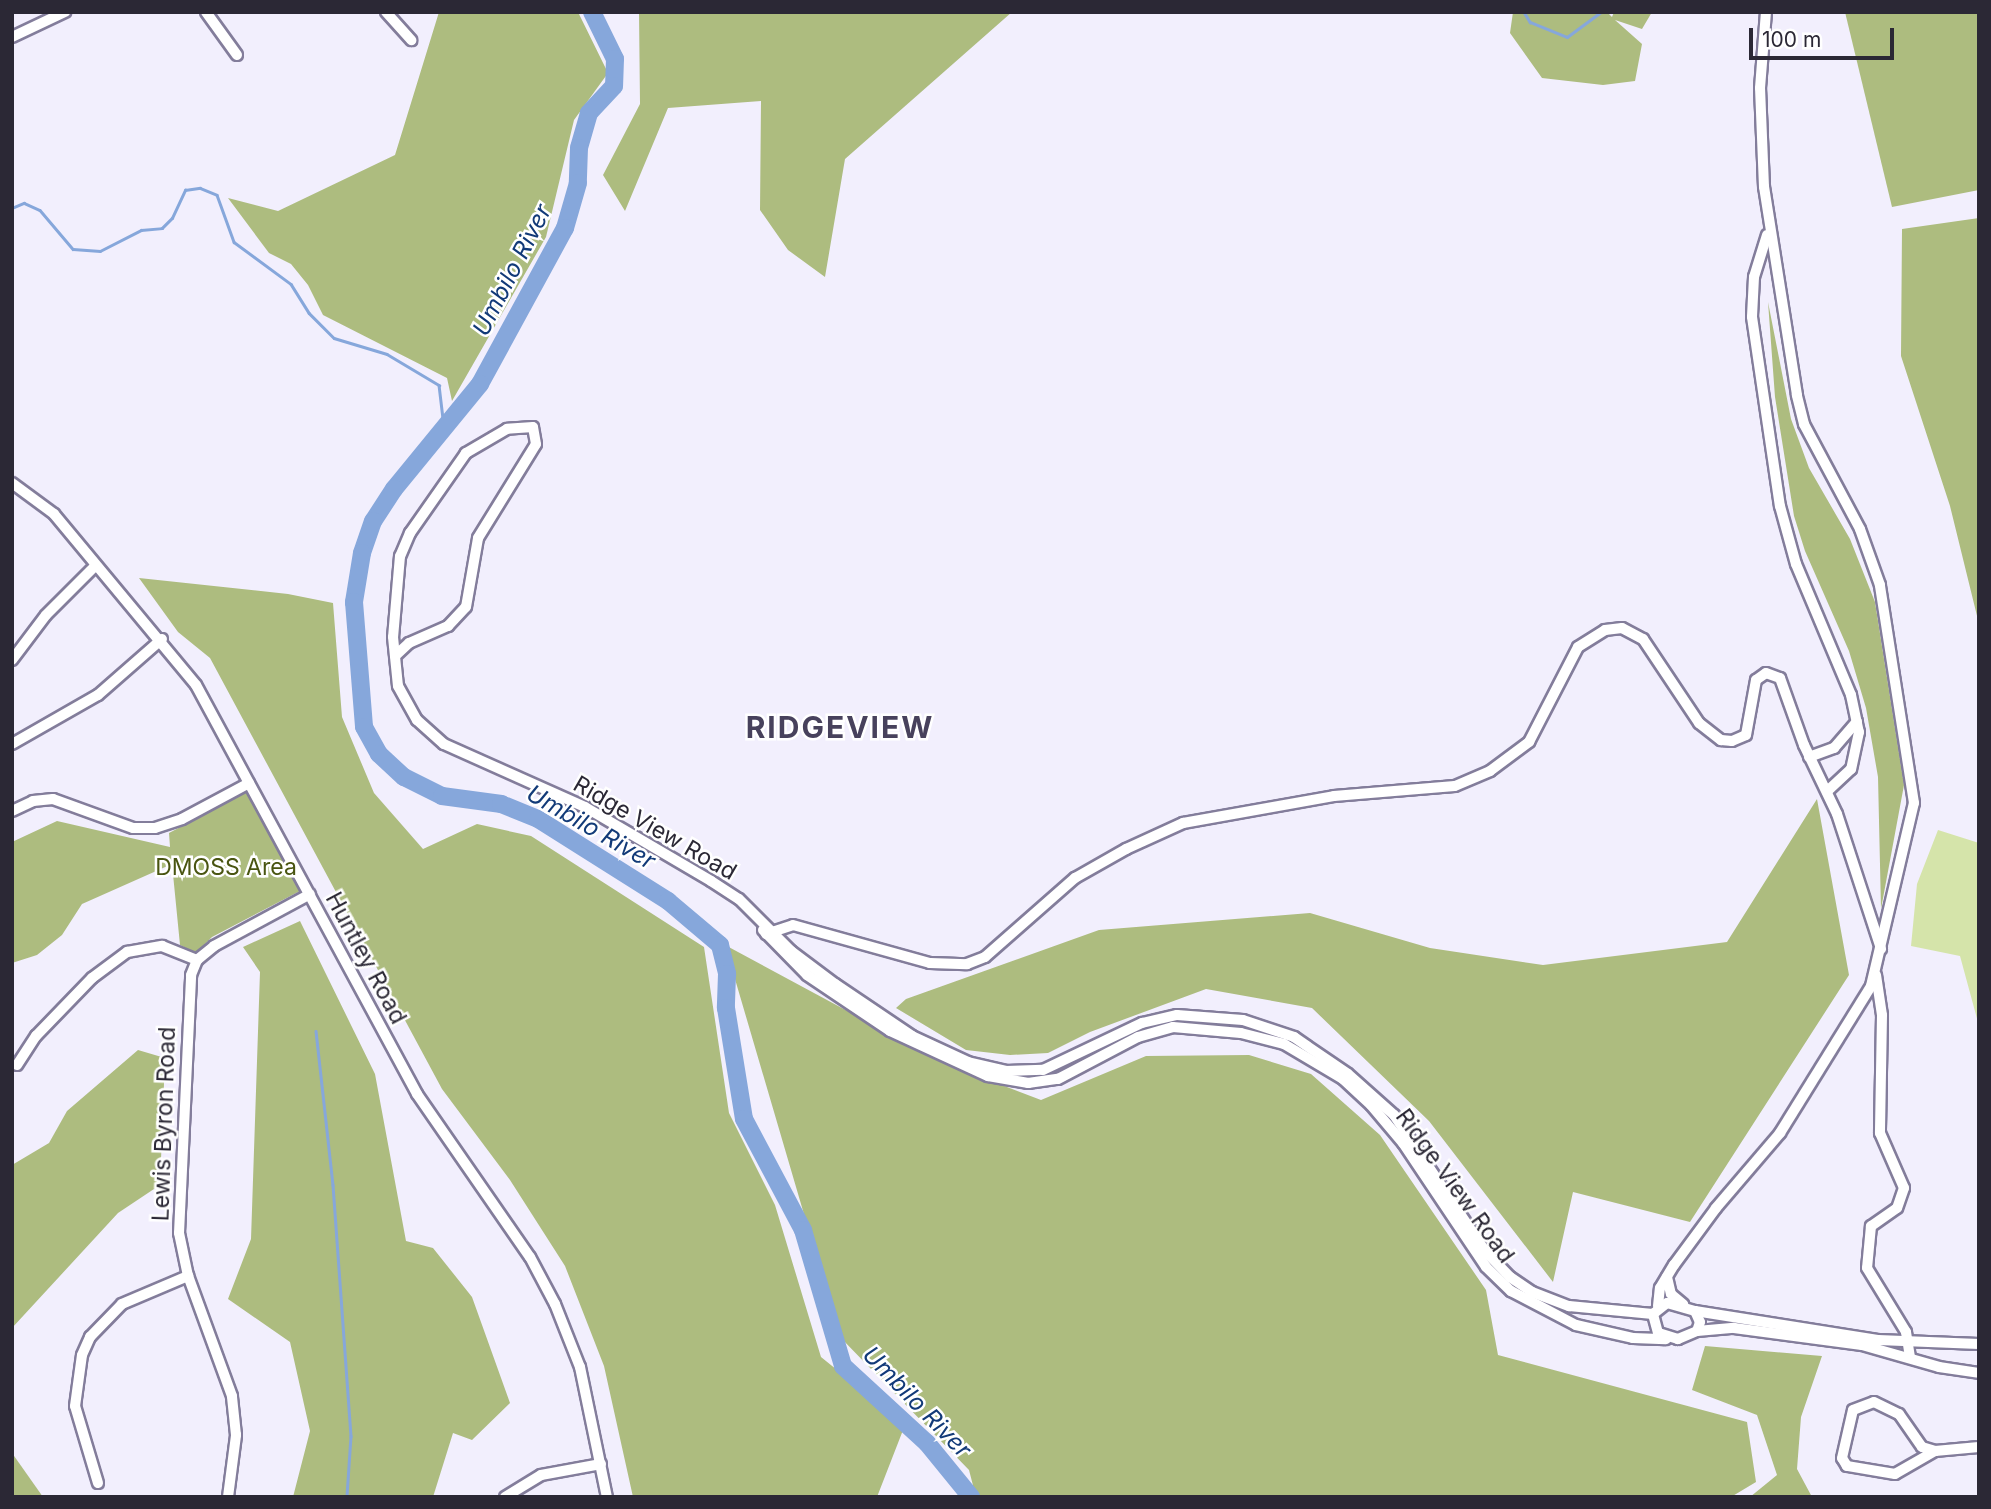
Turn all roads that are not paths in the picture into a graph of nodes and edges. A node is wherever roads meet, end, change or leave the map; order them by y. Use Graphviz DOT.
graph roads {
  1 [pos="65,12"];
  2 [pos="206,12"];
  3 [pos="386,12"];
  4 [pos="1766,12"];
  5 [pos="12,37"];
  6 [pos="411,40"];
  7 [pos="237,55"];
  8 [pos="1769,232"];
  9 [pos="12,483"];
  10 [pos="95,566"];
  11 [pos="162,639"];
  12 [pos="395,656"];
  13 [pos="12,660"];
  14 [pos="1857,722"];
  15 [pos="12,744"];
  16 [pos="1809,757"];
  17 [pos="249,783"];
  18 [pos="1827,791"];
  19 [pos="12,811"];
  20 [pos="310,894"];
  21 [pos="769,932"];
  22 [pos="1881,948"];
  23 [pos="197,960"];
  24 [pos="1876,975"];
  25 [pos="17,1065"];
  26 [pos="1447,1201"];
  27 [pos="188,1276"];
  28 [pos="1667,1276"];
  29 [pos="1691,1309"];
  30 [pos="1656,1310"];
  31 [pos="1697,1331"];
  32 [pos="1666,1339"];
  33 [pos="1909,1343"];
  34 [pos="1979,1344"];
  35 [pos="1910,1358"];
  36 [pos="1979,1373"];
  37 [pos="1979,1447"];
  38 [pos="1935,1451"];
  39 [pos="601,1464"];
  40 [pos="98,1483"];
  41 [pos="228,1497"];
  42 [pos="505,1497"];
  43 [pos="607,1497"];
  1 -- 5 [label="street"];
  2 -- 7 [label="street"];
  3 -- 6 [label="street"];
  4 -- 8 [label="street"];
  8 -- 14 [label="street"];
  8 -- 22 [label="street"];
  9 -- 10 [label="street, Huntley Road"];
  10 -- 11 [label="street, Huntley Road"];
  10 -- 13 [label="street"];
  11 -- 15 [label="street"];
  11 -- 17 [label="street, Huntley Road"];
  12 -- 12 [label="street, Ridge View Road"];
  12 -- 21 [label="street, Ridge View Road"];
  14 -- 16 [label="street"];
  14 -- 18 [label="street"];
  16 -- 18 [label="street"];
  16 -- 21 [label="street"];
  17 -- 19 [label="street"];
  17 -- 20 [label="street, Huntley Road"];
  18 -- 22 [label="street"];
  20 -- 23 [label="street"];
  20 -- 39 [label="street, Huntley Road"];
  21 -- 26 [label="street, Ridge View Road"];
  22 -- 24 [label="street"];
  23 -- 25 [label="street"];
  23 -- 27 [label="street, Lewis Byron Road"];
  24 -- 28 [label="street"];
  24 -- 33 [label="street"];
  26 -- 30 [label="street, Ridge View Road"];
  26 -- 32 [label="street, Ridge View Road"];
  27 -- 40 [label="street"];
  27 -- 41 [label="street, Lewis Byron Road"];
  28 -- 29 [label="street"];
  28 -- 30 [label="street"];
  29 -- 30 [label="street, Ridge View Road"];
  29 -- 31 [label="street"];
  29 -- 33 [label="street, Ridge View Road"];
  30 -- 32 [label="street"];
  31 -- 32 [label="street, Ridge View Road"];
  31 -- 35 [label="street, Ridge View Road"];
  33 -- 34 [label="street, Ridge View Road"];
  33 -- 35 [label="street"];
  35 -- 36 [label="street, Ridge View Road"];
  37 -- 38 [label="street"];
  38 -- 38 [label="street"];
  39 -- 42 [label="street"];
  39 -- 43 [label="street, Huntley Road"];
}
